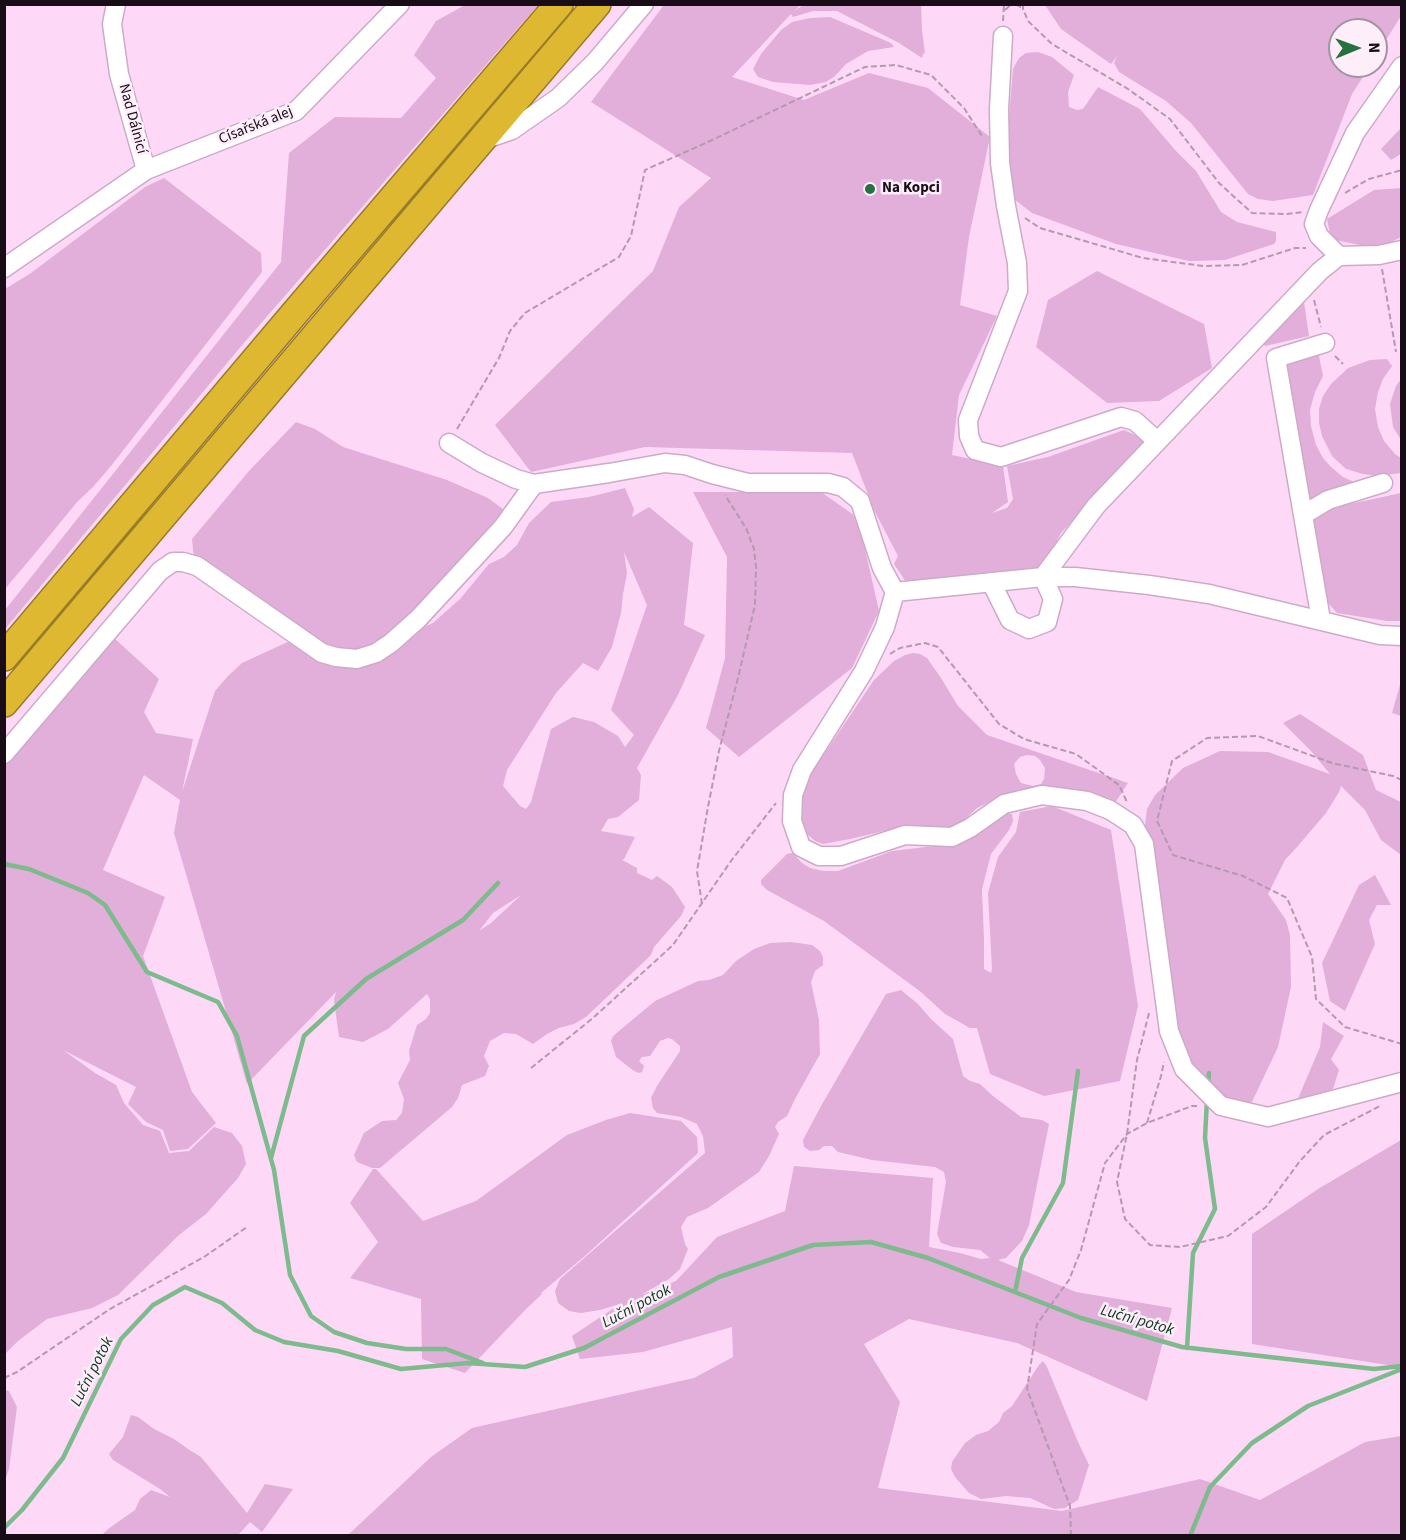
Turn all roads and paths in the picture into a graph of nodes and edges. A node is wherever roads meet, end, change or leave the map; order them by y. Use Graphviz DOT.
graph roads {
  1 [pos="116,4"];
  2 [pos="400,4"];
  3 [pos="559,4"];
  4 [pos="597,4"];
  5 [pos="644,4"];
  6 [pos="1012,4"];
  7 [pos="1016,4"];
  8 [pos="1023,4"];
  9 [pos="1023,9"];
  10 [pos="1004,11"];
  11 [pos="1003,36"];
  12 [pos="1401,66"];
  13 [pos="982,136"];
  14 [pos="482,141"];
  15 [pos="146,170"];
  16 [pos="1401,170"];
  17 [pos="1006,206"];
  18 [pos="1319,210"];
  19 [pos="1401,250"];
  20 [pos="1334,252"];
  21 [pos="1379,255"];
  22 [pos="4,268"];
  23 [pos="1310,282"];
  24 [pos="1325,343"];
  25 [pos="1396,352"];
  26 [pos="1343,364"];
  27 [pos="1157,441"];
  28 [pos="449,443"];
  29 [pos="712,474"];
  30 [pos="1383,483"];
  31 [pos="534,484"];
  32 [pos="1303,515"];
  33 [pos="1043,577"];
  34 [pos="991,582"];
  35 [pos="895,592"];
  36 [pos="1321,620"];
  37 [pos="1401,636"];
  38 [pos="891,654"];
  39 [pos="4,657"];
  40 [pos="4,703"];
  41 [pos="4,754"];
  42 [pos="1401,780"];
  43 [pos="781,797"];
  44 [pos="1133,825"];
  45 [pos="702,904"];
  46 [pos="1148,1003"];
  47 [pos="1169,1031"];
  48 [pos="1401,1044"];
  49 [pos="531,1068"];
  50 [pos="1401,1082"];
  51 [pos="1383,1104"];
  52 [pos="1221,1106"];
  53 [pos="1147,1123"];
  54 [pos="1127,1134"];
  55 [pos="247,1227"];
  56 [pos="4,1378"];
  57 [pos="1071,1536"];
  1 -- 15 [label="street, Nad Dálnicí"];
  2 -- 15 [label="street, Císařská alej"];
  3 -- 39 [label="highway"];
  4 -- 14 [label="highway"];
  5 -- 14 [label="street"];
  6 -- 10 [label="path"];
  7 -- 9 [label="path"];
  8 -- 9 [label="path"];
  9 -- 18 [label="path"];
  11 -- 17 [label="street"];
  12 -- 18 [label="street"];
  13 -- 28 [label="path"];
  14 -- 40 [label="highway"];
  15 -- 22 [label="street, Nad Dálnicí"];
  16 -- 18 [label="path"];
  17 -- 20 [label="path"];
  17 -- 27 [label="street"];
  18 -- 20 [label="street"];
  19 -- 21 [label="street"];
  20 -- 21 [label="street"];
  20 -- 23 [label="street"];
  21 -- 25 [label="path"];
  23 -- 24 [label="path"];
  23 -- 27 [label="street"];
  24 -- 26 [label="path"];
  24 -- 32 [label="street"];
  27 -- 33 [label="street"];
  28 -- 31 [label="street"];
  29 -- 31 [label="street"];
  29 -- 35 [label="street"];
  29 -- 45 [label="path"];
  30 -- 32 [label="street"];
  31 -- 41 [label="street"];
  32 -- 36 [label="street"];
  33 -- 34 [label="street"];
  33 -- 34 [label="street"];
  33 -- 36 [label="street"];
  34 -- 35 [label="street"];
  35 -- 44 [label="street"];
  36 -- 37 [label="street"];
  38 -- 44 [label="path"];
  42 -- 48 [label="path"];
  43 -- 45 [label="path"];
  44 -- 47 [label="street"];
  45 -- 49 [label="path"];
  46 -- 54 [label="path"];
  47 -- 52 [label="street"];
  47 -- 53 [label="path"];
  50 -- 52 [label="street"];
  51 -- 54 [label="path"];
  52 -- 53 [label="path"];
  53 -- 54 [label="path"];
  54 -- 57 [label="path"];
  55 -- 56 [label="path"];
}
